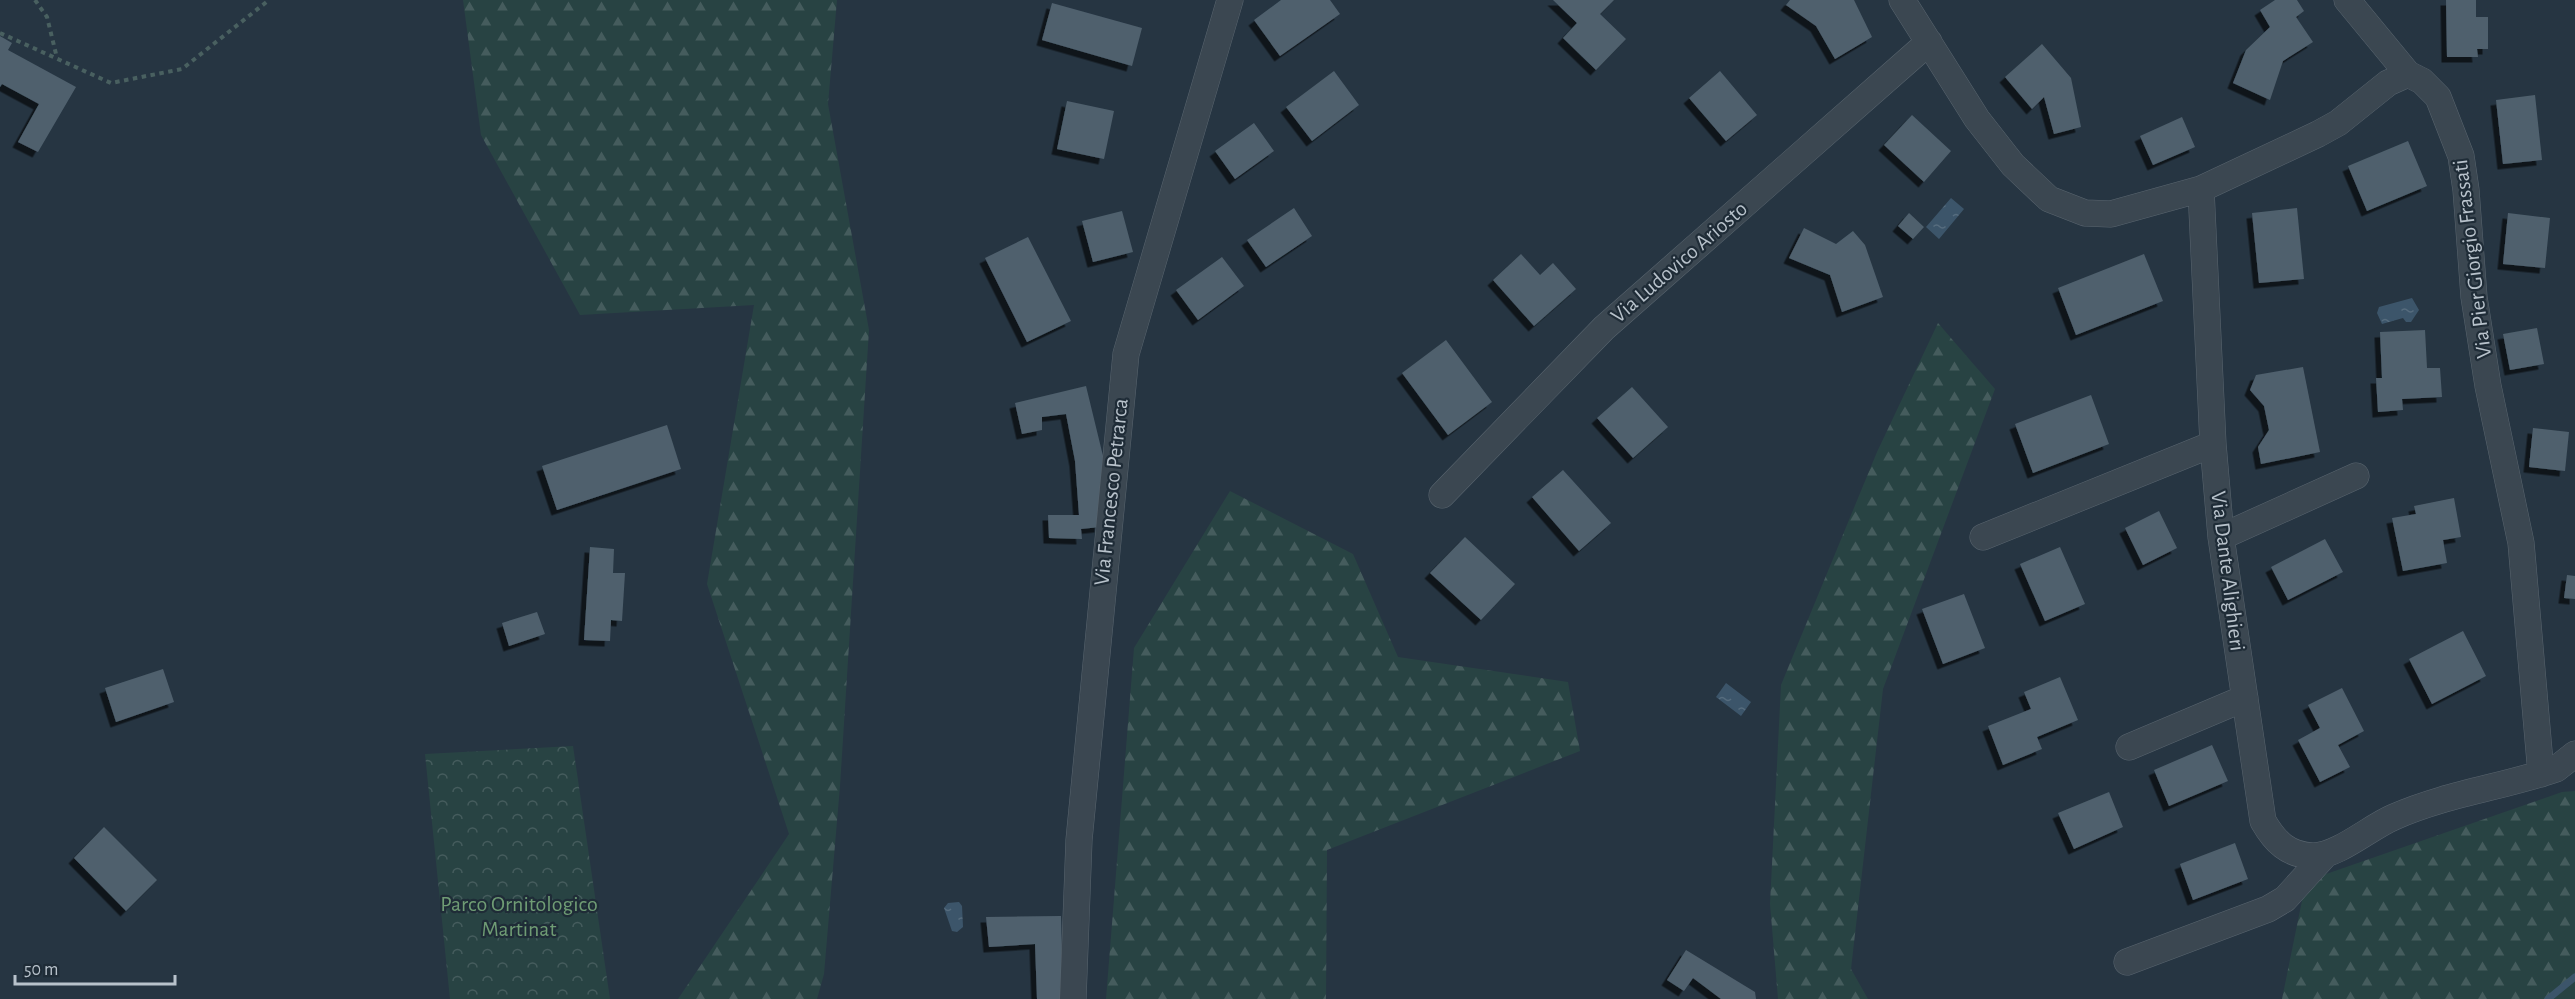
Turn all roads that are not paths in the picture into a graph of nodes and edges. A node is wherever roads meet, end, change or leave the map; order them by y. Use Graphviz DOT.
graph roads {
  1 [pos="1230,0"];
  2 [pos="1902,0"];
  3 [pos="2347,0"];
  4 [pos="1929,42"];
  5 [pos="2408,74"];
  6 [pos="2200,189"];
  7 [pos="2213,444"];
  8 [pos="2356,476"];
  9 [pos="1442,495"];
  10 [pos="1983,537"];
  11 [pos="2221,537"];
  12 [pos="2245,698"];
  13 [pos="2129,747"];
  14 [pos="2575,753"];
  15 [pos="2541,774"];
  16 [pos="2325,855"];
  17 [pos="2127,962"];
  18 [pos="1073,999"];
  1 -- 18 [label="street, Via Francesco Petrarca"];
  2 -- 4 [label="street"];
  3 -- 5 [label="street, Via Pier Giorgio Frassati"];
  4 -- 6 [label="street"];
  4 -- 9 [label="street, Via Ludovico Ariosto"];
  5 -- 6 [label="street"];
  5 -- 15 [label="street, Via Pier Giorgio Frassati"];
  6 -- 7 [label="street, Via Dante Alighieri"];
  7 -- 10 [label="street"];
  7 -- 11 [label="street, Via Dante Alighieri"];
  8 -- 11 [label="street"];
  11 -- 12 [label="street, Via Dante Alighieri"];
  12 -- 13 [label="street"];
  12 -- 16 [label="street, Via Dante Alighieri"];
  14 -- 15 [label="street"];
  15 -- 16 [label="street"];
  16 -- 17 [label="street"];
}
